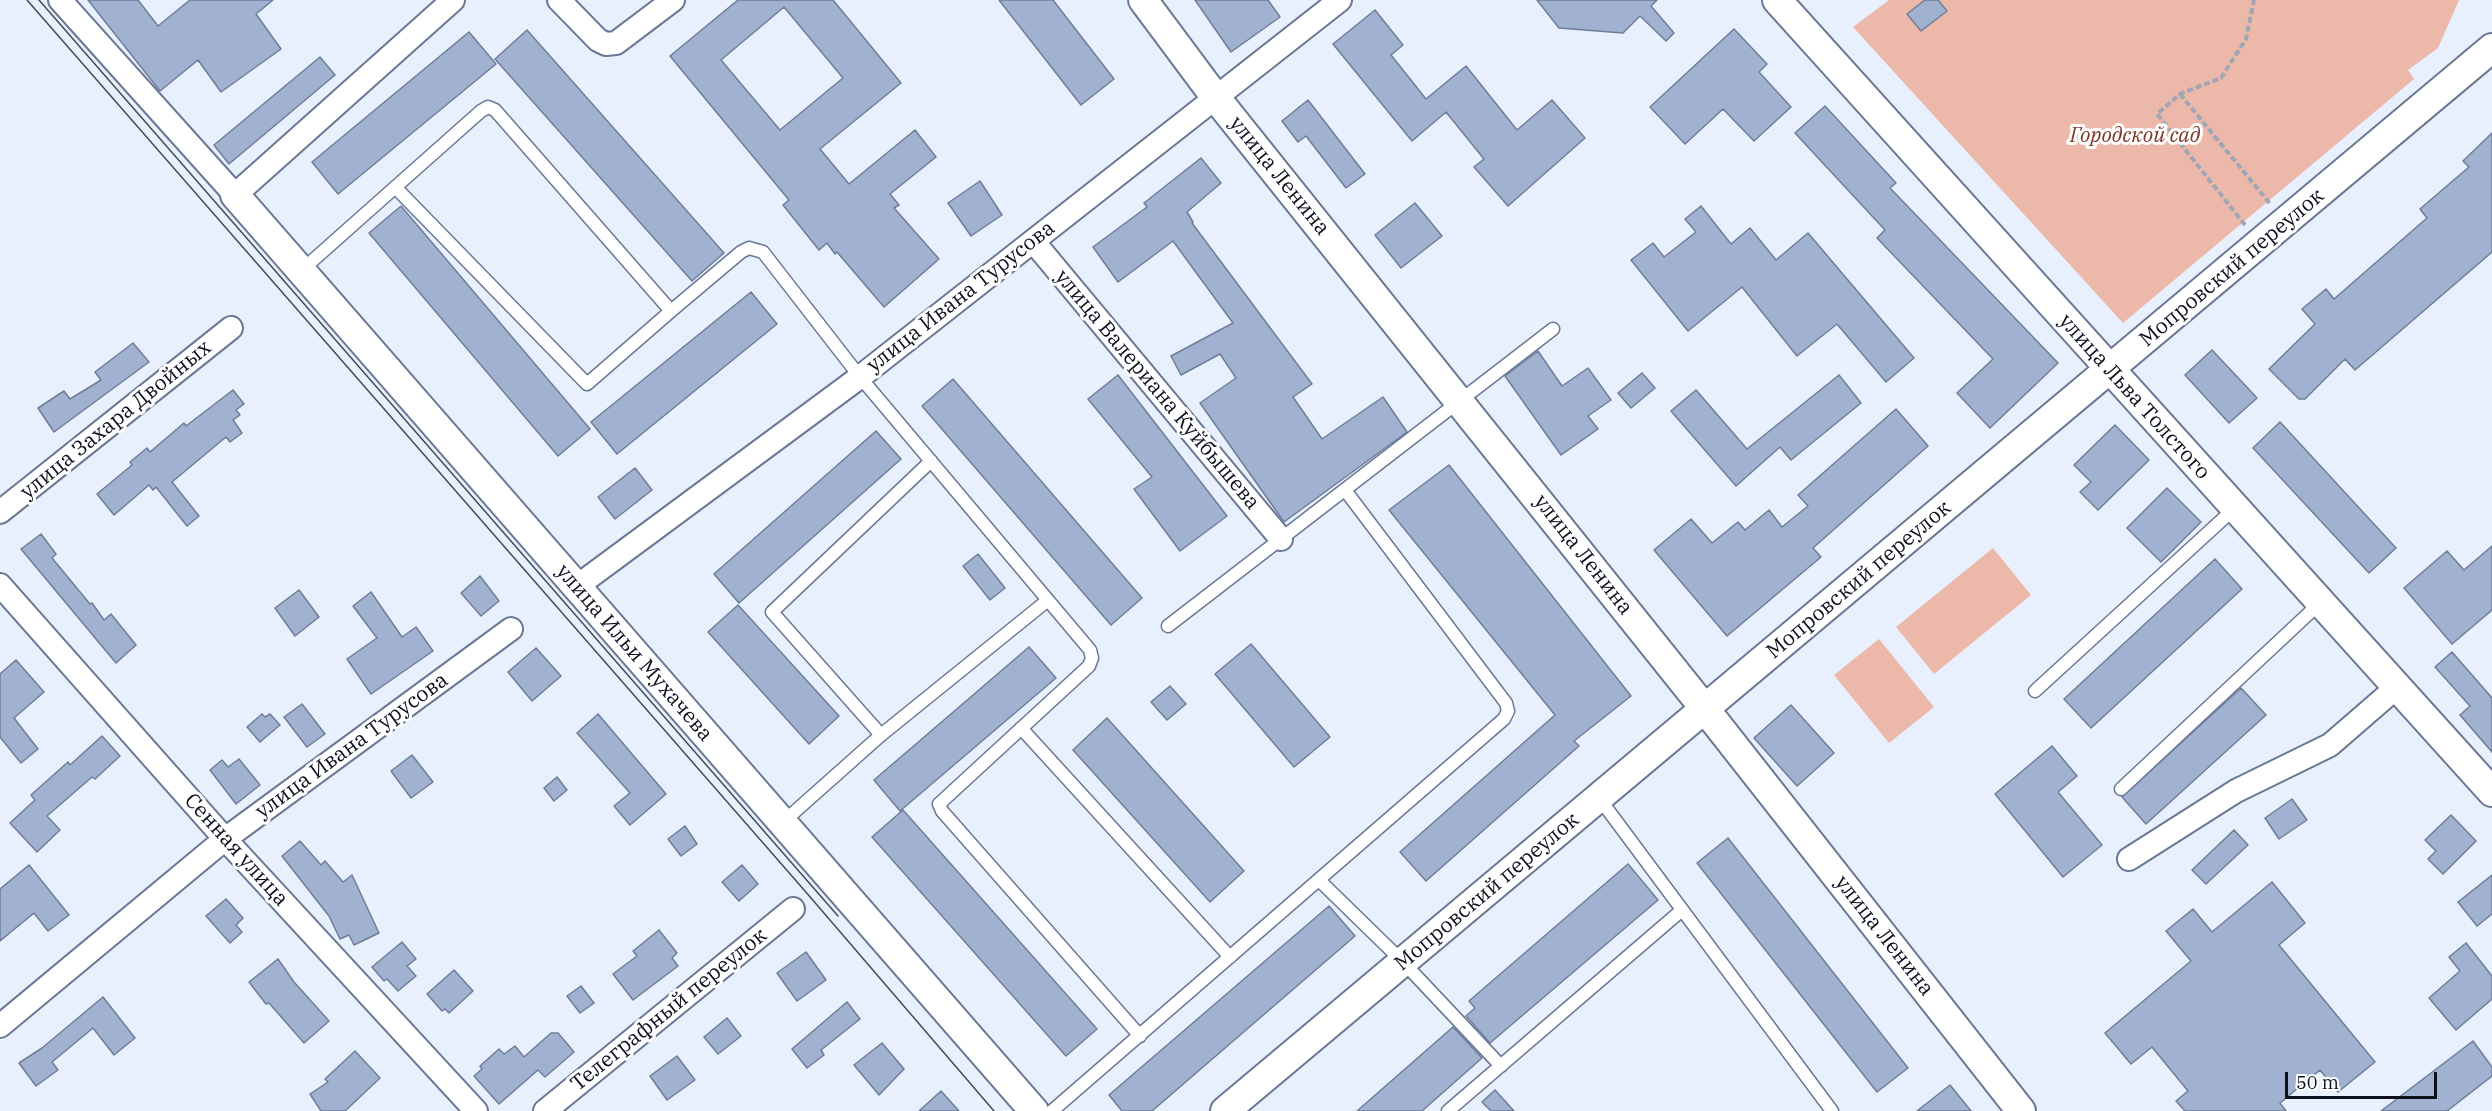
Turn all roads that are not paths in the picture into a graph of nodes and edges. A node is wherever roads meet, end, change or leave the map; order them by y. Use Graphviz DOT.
graph roads {
  1 [pos="60,0"];
  2 [pos="453,0"];
  3 [pos="559,0"];
  4 [pos="673,0"];
  5 [pos="1143,0"];
  6 [pos="1340,0"];
  7 [pos="1778,0"];
  8 [pos="2492,48"];
  9 [pos="1216,98"];
  10 [pos="395,187"];
  11 [pos="235,195"];
  12 [pos="1033,241"];
  13 [pos="302,270"];
  14 [pos="671,311"];
  15 [pos="231,328"];
  16 [pos="1553,329"];
  17 [pos="2110,370"];
  18 [pos="860,376"];
  19 [pos="1461,401"];
  20 [pos="931,461"];
  21 [pos="1345,490"];
  22 [pos="2235,508"];
  23 [pos="0,513"];
  24 [pos="1281,539"];
  25 [pos="0,585"];
  26 [pos="576,587"];
  27 [pos="1048,600"];
  28 [pos="2321,603"];
  29 [pos="1168,626"];
  30 [pos="511,629"];
  31 [pos="2397,687"];
  32 [pos="2035,691"];
  33 [pos="1706,709"];
  34 [pos="1020,728"];
  35 [pos="881,735"];
  36 [pos="2121,789"];
  37 [pos="2492,792"];
  38 [pos="1599,798"];
  39 [pos="782,823"];
  40 [pos="225,839"];
  41 [pos="2129,859"];
  42 [pos="1319,880"];
  43 [pos="793,909"];
  44 [pos="1682,910"];
  45 [pos="1230,957"];
  46 [pos="1403,962"];
  47 [pos="0,1026"];
  48 [pos="1140,1035"];
  49 [pos="1501,1066"];
  50 [pos="476,1111"];
  51 [pos="545,1111"];
  52 [pos="1034,1111"];
  53 [pos="1052,1111"];
  54 [pos="1226,1111"];
  55 [pos="1448,1111"];
  56 [pos="1832,1111"];
  57 [pos="2021,1111"];
  1 -- 11 [label="street"];
  2 -- 11 [label="street"];
  3 -- 4 [label="street"];
  5 -- 9 [label="street, улица Ленина"];
  6 -- 9 [label="street, улица Ивана Турусова"];
  7 -- 17 [label="street, улица Льва Толстого"];
  8 -- 17 [label="street, Мопровский переулок"];
  9 -- 12 [label="street, улица Ивана Турусова"];
  9 -- 19 [label="street, улица Ленина"];
  10 -- 13 [label="lane"];
  10 -- 14 [label="lane"];
  10 -- 14 [label="lane"];
  11 -- 13 [label="street, улица Ильи Мухачева"];
  12 -- 18 [label="street, улица Ивана Турусова"];
  12 -- 24 [label="street, улица Валериана Куйбышева"];
  13 -- 26 [label="street, улица Ильи Мухачева"];
  14 -- 18 [label="lane"];
  15 -- 23 [label="street, улица Захара Двойных"];
  16 -- 19 [label="lane"];
  17 -- 22 [label="street, улица Льва Толстого"];
  17 -- 33 [label="street, Мопровский переулок"];
  18 -- 20 [label="lane"];
  18 -- 26 [label="street, улица Ивана Турусова"];
  19 -- 21 [label="lane"];
  19 -- 33 [label="street, улица Ленина"];
  20 -- 27 [label="lane"];
  20 -- 35 [label="lane"];
  21 -- 24 [label="lane"];
  21 -- 42 [label="lane"];
  22 -- 28 [label="street, улица Льва Толстого"];
  22 -- 32 [label="lane"];
  24 -- 29 [label="lane"];
  25 -- 40 [label="street, Сенная улица"];
  26 -- 39 [label="street, улица Ильи Мухачева"];
  27 -- 34 [label="lane"];
  27 -- 35 [label="lane"];
  28 -- 31 [label="street, улица Льва Толстого"];
  28 -- 36 [label="lane"];
  30 -- 40 [label="street, улица Ивана Турусова"];
  31 -- 37 [label="street, улица Льва Толстого"];
  31 -- 41 [label="street"];
  33 -- 38 [label="street, Мопровский переулок"];
  33 -- 57 [label="street, улица Ленина"];
  34 -- 45 [label="lane"];
  34 -- 48 [label="lane"];
  35 -- 39 [label="lane"];
  38 -- 44 [label="lane"];
  38 -- 46 [label="street, Мопровский переулок"];
  39 -- 52 [label="street, улица Ильи Мухачева"];
  40 -- 47 [label="street, улица Ивана Турусова"];
  40 -- 50 [label="street, Сенная улица"];
  42 -- 45 [label="lane"];
  42 -- 46 [label="lane"];
  43 -- 51 [label="street, Телеграфный переулок"];
  44 -- 49 [label="lane"];
  44 -- 56 [label="lane"];
  45 -- 48 [label="lane"];
  46 -- 49 [label="lane"];
  46 -- 54 [label="street, Мопровский переулок"];
  48 -- 53 [label="lane"];
  49 -- 55 [label="lane"];
}
